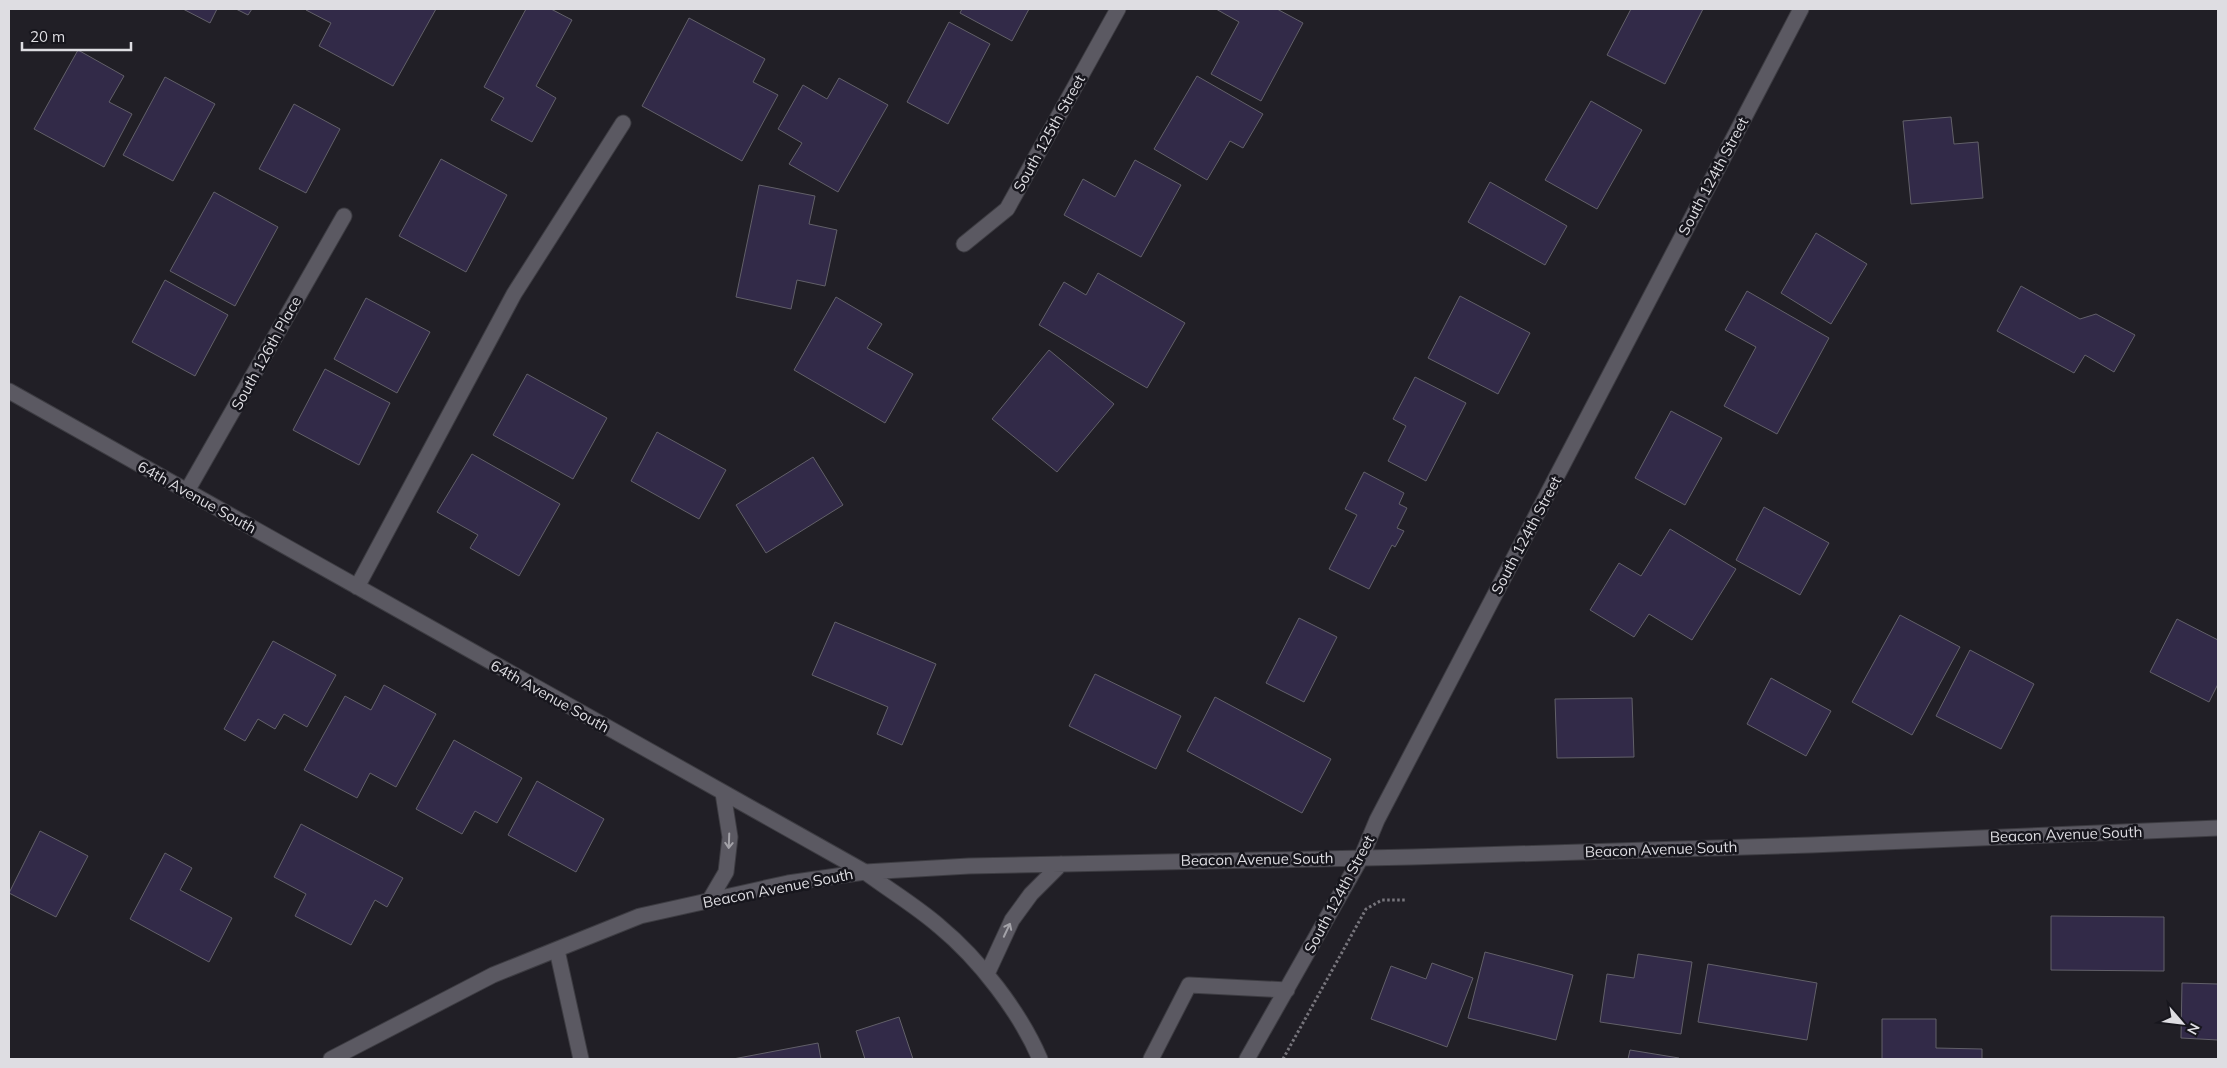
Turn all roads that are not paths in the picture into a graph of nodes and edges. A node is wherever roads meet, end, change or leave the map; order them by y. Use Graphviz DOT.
graph roads {
  1 [pos="1118,9"];
  2 [pos="1801,9"];
  3 [pos="623,123"];
  4 [pos="344,216"];
  5 [pos="964,244"];
  6 [pos="9,391"];
  7 [pos="187,491"];
  8 [pos="357,586"];
  9 [pos="723,793"];
  10 [pos="2218,828"];
  11 [pos="1362,856"];
  12 [pos="1061,864"];
  13 [pos="865,872"];
  14 [pos="709,901"];
  15 [pos="557,950"];
  16 [pos="987,974"];
  17 [pos="1287,990"];
  18 [pos="331,1059"];
  19 [pos="580,1059"];
  20 [pos="1040,1059"];
  21 [pos="1152,1059"];
  22 [pos="1247,1059"];
  1 -- 5 [label="street, South 125th Street"];
  2 -- 11 [label="street, South 124th Street"];
  3 -- 8 [label="street"];
  4 -- 7 [label="street, South 126th Place"];
  6 -- 7 [label="street, 64th Avenue South"];
  7 -- 8 [label="street, 64th Avenue South"];
  8 -- 9 [label="street, 64th Avenue South"];
  9 -- 13 [label="street, 64th Avenue South"];
  9 -- 14 [label="street, one-way"];
  10 -- 11 [label="street, Beacon Avenue South"];
  11 -- 12 [label="street, Beacon Avenue South"];
  11 -- 17 [label="street, South 124th Street"];
  12 -- 13 [label="street, Beacon Avenue South"];
  16 -- 12 [label="street, one-way"];
  13 -- 14 [label="street, Beacon Avenue South"];
  13 -- 16 [label="street, 64th Avenue South"];
  14 -- 15 [label="street, Beacon Avenue South"];
  15 -- 18 [label="street, Beacon Avenue South"];
  15 -- 19 [label="street"];
  16 -- 20 [label="street, 64th Avenue South"];
  17 -- 21 [label="street"];
  17 -- 22 [label="street, South 124th Street"];
}
